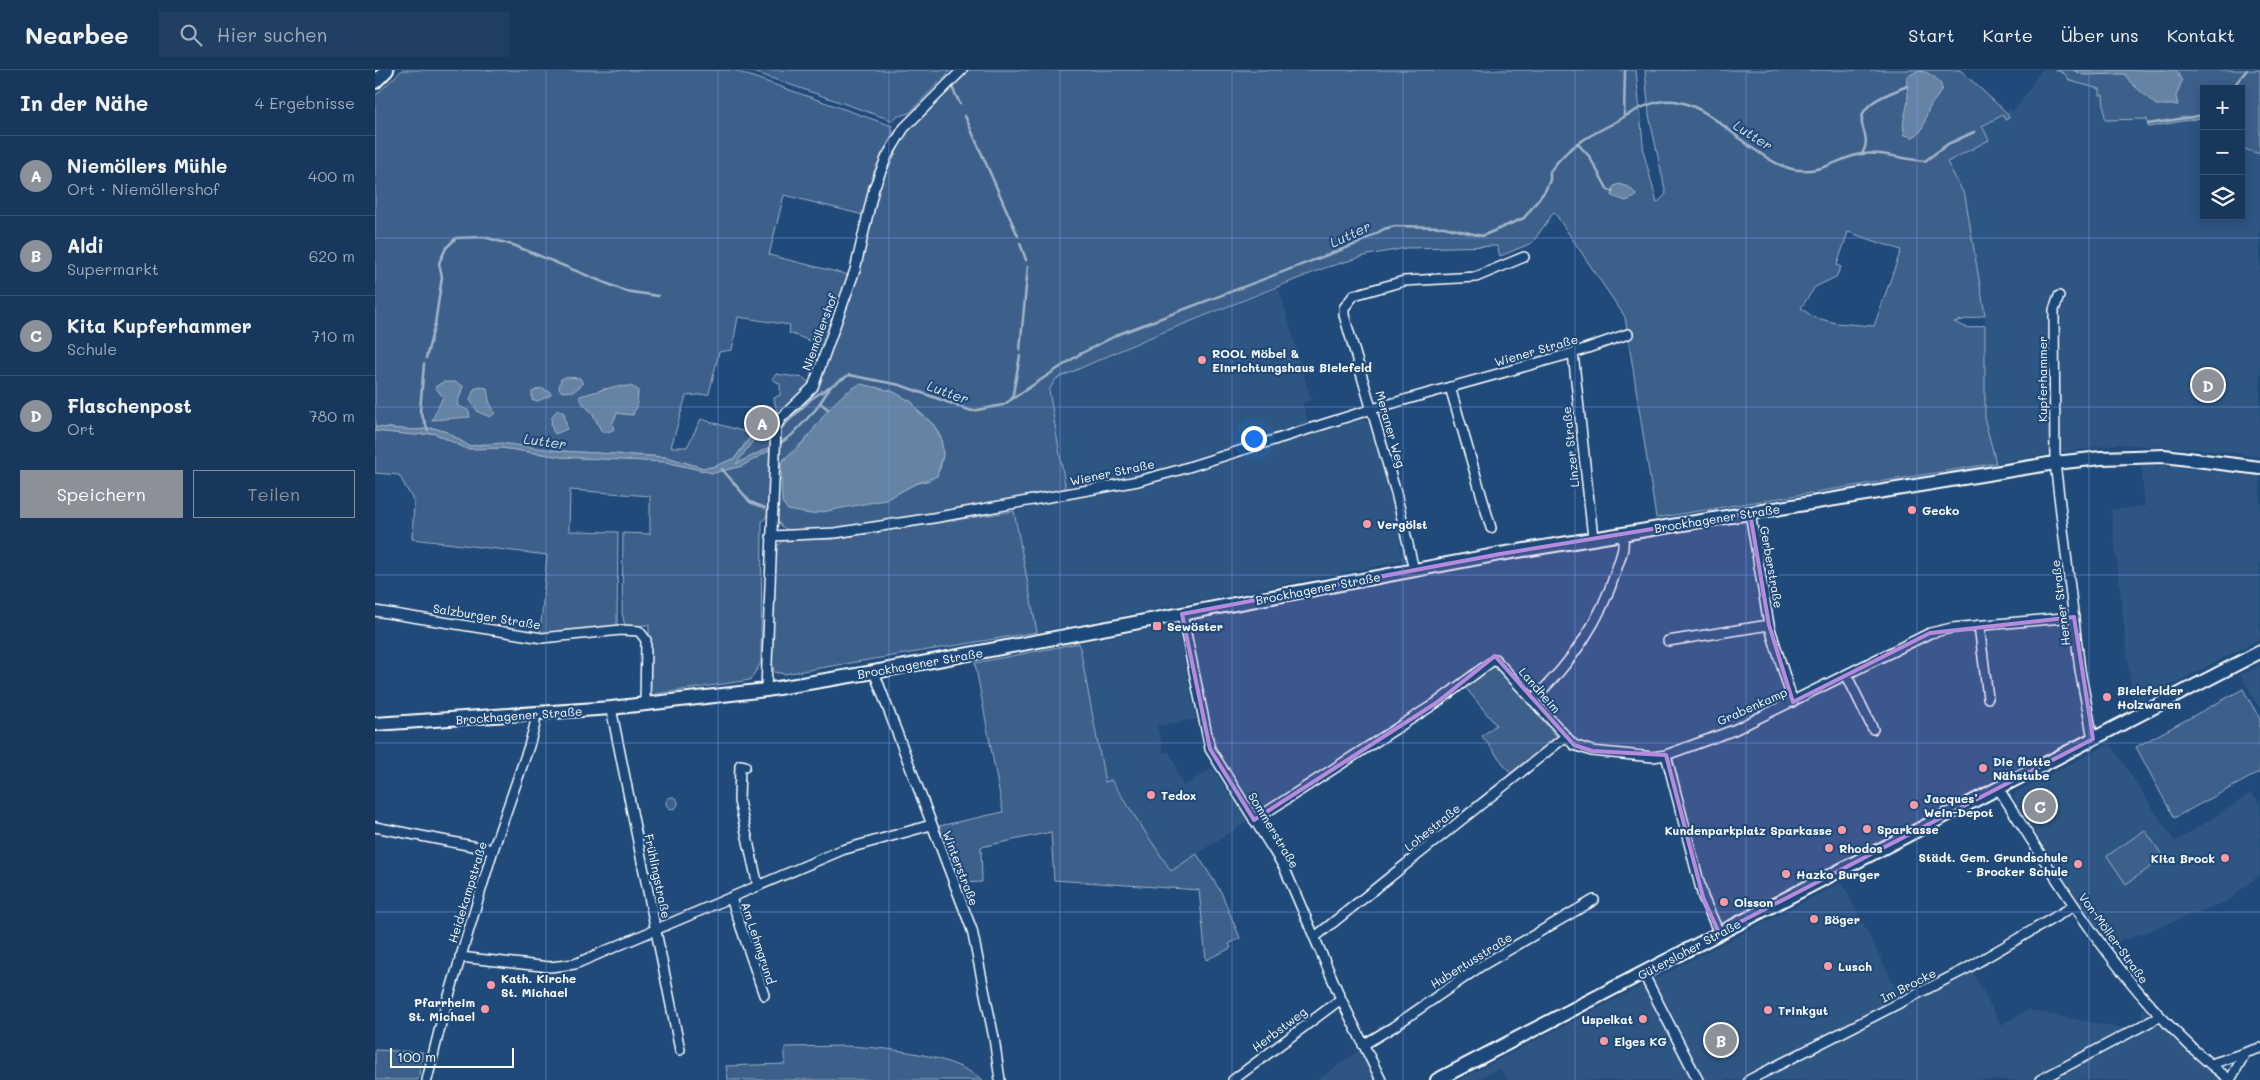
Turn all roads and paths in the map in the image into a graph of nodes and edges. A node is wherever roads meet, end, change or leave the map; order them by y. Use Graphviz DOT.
graph roads {
  1 [pos="387,70"];
  2 [pos="962,70"];
  3 [pos="375,82"];
  4 [pos="1523,257"];
  5 [pos="2059,296"];
  6 [pos="1628,334"];
  7 [pos="1573,353"];
  8 [pos="1450,387"];
  9 [pos="1372,409"];
  10 [pos="2055,463"];
  11 [pos="2260,468"];
  12 [pos="1750,513"];
  13 [pos="1491,528"];
  14 [pos="1622,534"];
  15 [pos="771,536"];
  16 [pos="1593,538"];
  17 [pos="1414,570"];
  18 [pos="375,611"];
  19 [pos="1183,614"];
  20 [pos="2074,617"];
  21 [pos="1769,625"];
  22 [pos="1979,626"];
  23 [pos="1668,641"];
  24 [pos="2260,652"];
  25 [pos="874,672"];
  26 [pos="1847,676"];
  27 [pos="766,690"];
  28 [pos="1988,698"];
  29 [pos="1532,700"];
  30 [pos="1793,702"];
  31 [pos="645,705"];
  32 [pos="611,708"];
  33 [pos="535,714"];
  34 [pos="375,724"];
  35 [pos="1873,729"];
  36 [pos="1565,737"];
  37 [pos="2093,739"];
  38 [pos="1666,755"];
  39 [pos="745,766"];
  40 [pos="1998,788"];
  41 [pos="1254,820"];
  42 [pos="931,825"];
  43 [pos="375,827"];
  44 [pos="493,850"];
  45 [pos="758,886"];
  46 [pos="731,898"];
  47 [pos="1594,900"];
  48 [pos="2074,906"];
  49 [pos="656,930"];
  50 [pos="1719,933"];
  51 [pos="1315,937"];
  52 [pos="460,957"];
  53 [pos="1643,973"];
  54 [pos="764,995"];
  55 [pos="1341,999"];
  56 [pos="2159,1017"];
  57 [pos="1363,1045"];
  58 [pos="2260,1048"];
  59 [pos="680,1050"];
  60 [pos="2244,1055"];
  61 [pos="2211,1064"];
  62 [pos="427,1080"];
  63 [pos="1000,1080"];
  64 [pos="1233,1080"];
  65 [pos="1381,1080"];
  66 [pos="1437,1080"];
  67 [pos="1698,1080"];
  68 [pos="1749,1080"];
  69 [pos="2040,1080"];
  70 [pos="2230,1080"];
  1 -- 3 [label="main road"];
  2 -- 15 [label="street, Niemöllershof"];
  4 -- 9 [label="street, Meraner Weg"];
  5 -- 10 [label="street, Kupferhammer"];
  6 -- 7 [label="street, Wiener Straße"];
  7 -- 8 [label="street, Wiener Straße"];
  7 -- 16 [label="street, Linzer Straße"];
  8 -- 9 [label="street, Wiener Straße"];
  8 -- 13 [label="street"];
  9 -- 15 [label="street, Wiener Straße"];
  9 -- 17 [label="street, Meraner Weg"];
  10 -- 11 [label="main road, Brockhagener Straße"];
  10 -- 12 [label="main road, Brockhagener Straße"];
  10 -- 20 [label="street, Herner Straße"];
  12 -- 14 [label="main road, Brockhagener Straße"];
  12 -- 21 [label="street, Gerberstraße"];
  14 -- 16 [label="main road, Brockhagener Straße"];
  14 -- 29 [label="street"];
  15 -- 27 [label="street, Niemöllershof"];
  16 -- 17 [label="main road, Brockhagener Straße"];
  17 -- 19 [label="main road, Brockhagener Straße"];
  18 -- 31 [label="street, Salzburger Straße"];
  19 -- 25 [label="main road, Brockhagener Straße"];
  19 -- 41 [label="street, Sommerstraße"];
  20 -- 22 [label="street, Grabenkamp"];
  20 -- 37 [label="street, Herner Straße"];
  21 -- 23 [label="street, Gerberstraße"];
  21 -- 30 [label="street, Gerberstraße"];
  22 -- 26 [label="street, Grabenkamp"];
  22 -- 28 [label="street"];
  24 -- 37 [label="main road, Gütersloher Straße"];
  25 -- 27 [label="main road, Brockhagener Straße"];
  25 -- 42 [label="street, Winterstraße"];
  26 -- 30 [label="street, Grabenkamp"];
  26 -- 35 [label="street"];
  27 -- 31 [label="main road, Brockhagener Straße"];
  29 -- 36 [label="street, Landheim"];
  29 -- 41 [label="street, Landheim"];
  30 -- 38 [label="street, Grabenkamp"];
  31 -- 32 [label="main road, Brockhagener Straße"];
  32 -- 33 [label="main road, Brockhagener Straße"];
  32 -- 49 [label="street, Frühlingstraße"];
  33 -- 34 [label="main road, Brockhagener Straße"];
  33 -- 44 [label="street, Heidekampstraße"];
  36 -- 38 [label="street, Landheim"];
  36 -- 51 [label="street, Lohestraße"];
  37 -- 40 [label="main road, Gütersloher Straße"];
  38 -- 50 [label="street"];
  39 -- 45 [label="street"];
  40 -- 48 [label="street, Von-Möller-Straße"];
  40 -- 50 [label="main road, Gütersloher Straße"];
  41 -- 51 [label="street, Sommerstraße"];
  42 -- 45 [label="street"];
  42 -- 63 [label="street, Winterstraße"];
  43 -- 44 [label="street"];
  44 -- 52 [label="street, Heidekampstraße"];
  45 -- 46 [label="street"];
  46 -- 49 [label="street"];
  46 -- 54 [label="street, Am Lehmgrund"];
  47 -- 57 [label="street, Hubertusstraße"];
  48 -- 56 [label="street, Von-Möller-Straße"];
  48 -- 68 [label="street, Im Brocke"];
  49 -- 52 [label="street"];
  49 -- 59 [label="street, Frühlingstraße"];
  50 -- 53 [label="main road, Gütersloher Straße"];
  51 -- 55 [label="street, Sommerstraße"];
  52 -- 62 [label="street, Heidekampstraße"];
  53 -- 66 [label="main road, Gütersloher Straße"];
  53 -- 67 [label="street"];
  55 -- 57 [label="street, Sommerstraße"];
  55 -- 64 [label="street, Herbstweg"];
  56 -- 61 [label="street, Von-Möller-Straße"];
  56 -- 69 [label="street"];
  57 -- 65 [label="street, Sommerstraße"];
  58 -- 60 [label="street"];
  60 -- 61 [label="street"];
  60 -- 70 [label="street, Von-Möller-Straße"];
  61 -- 70 [label="street, Von-Möller-Straße"];
}
